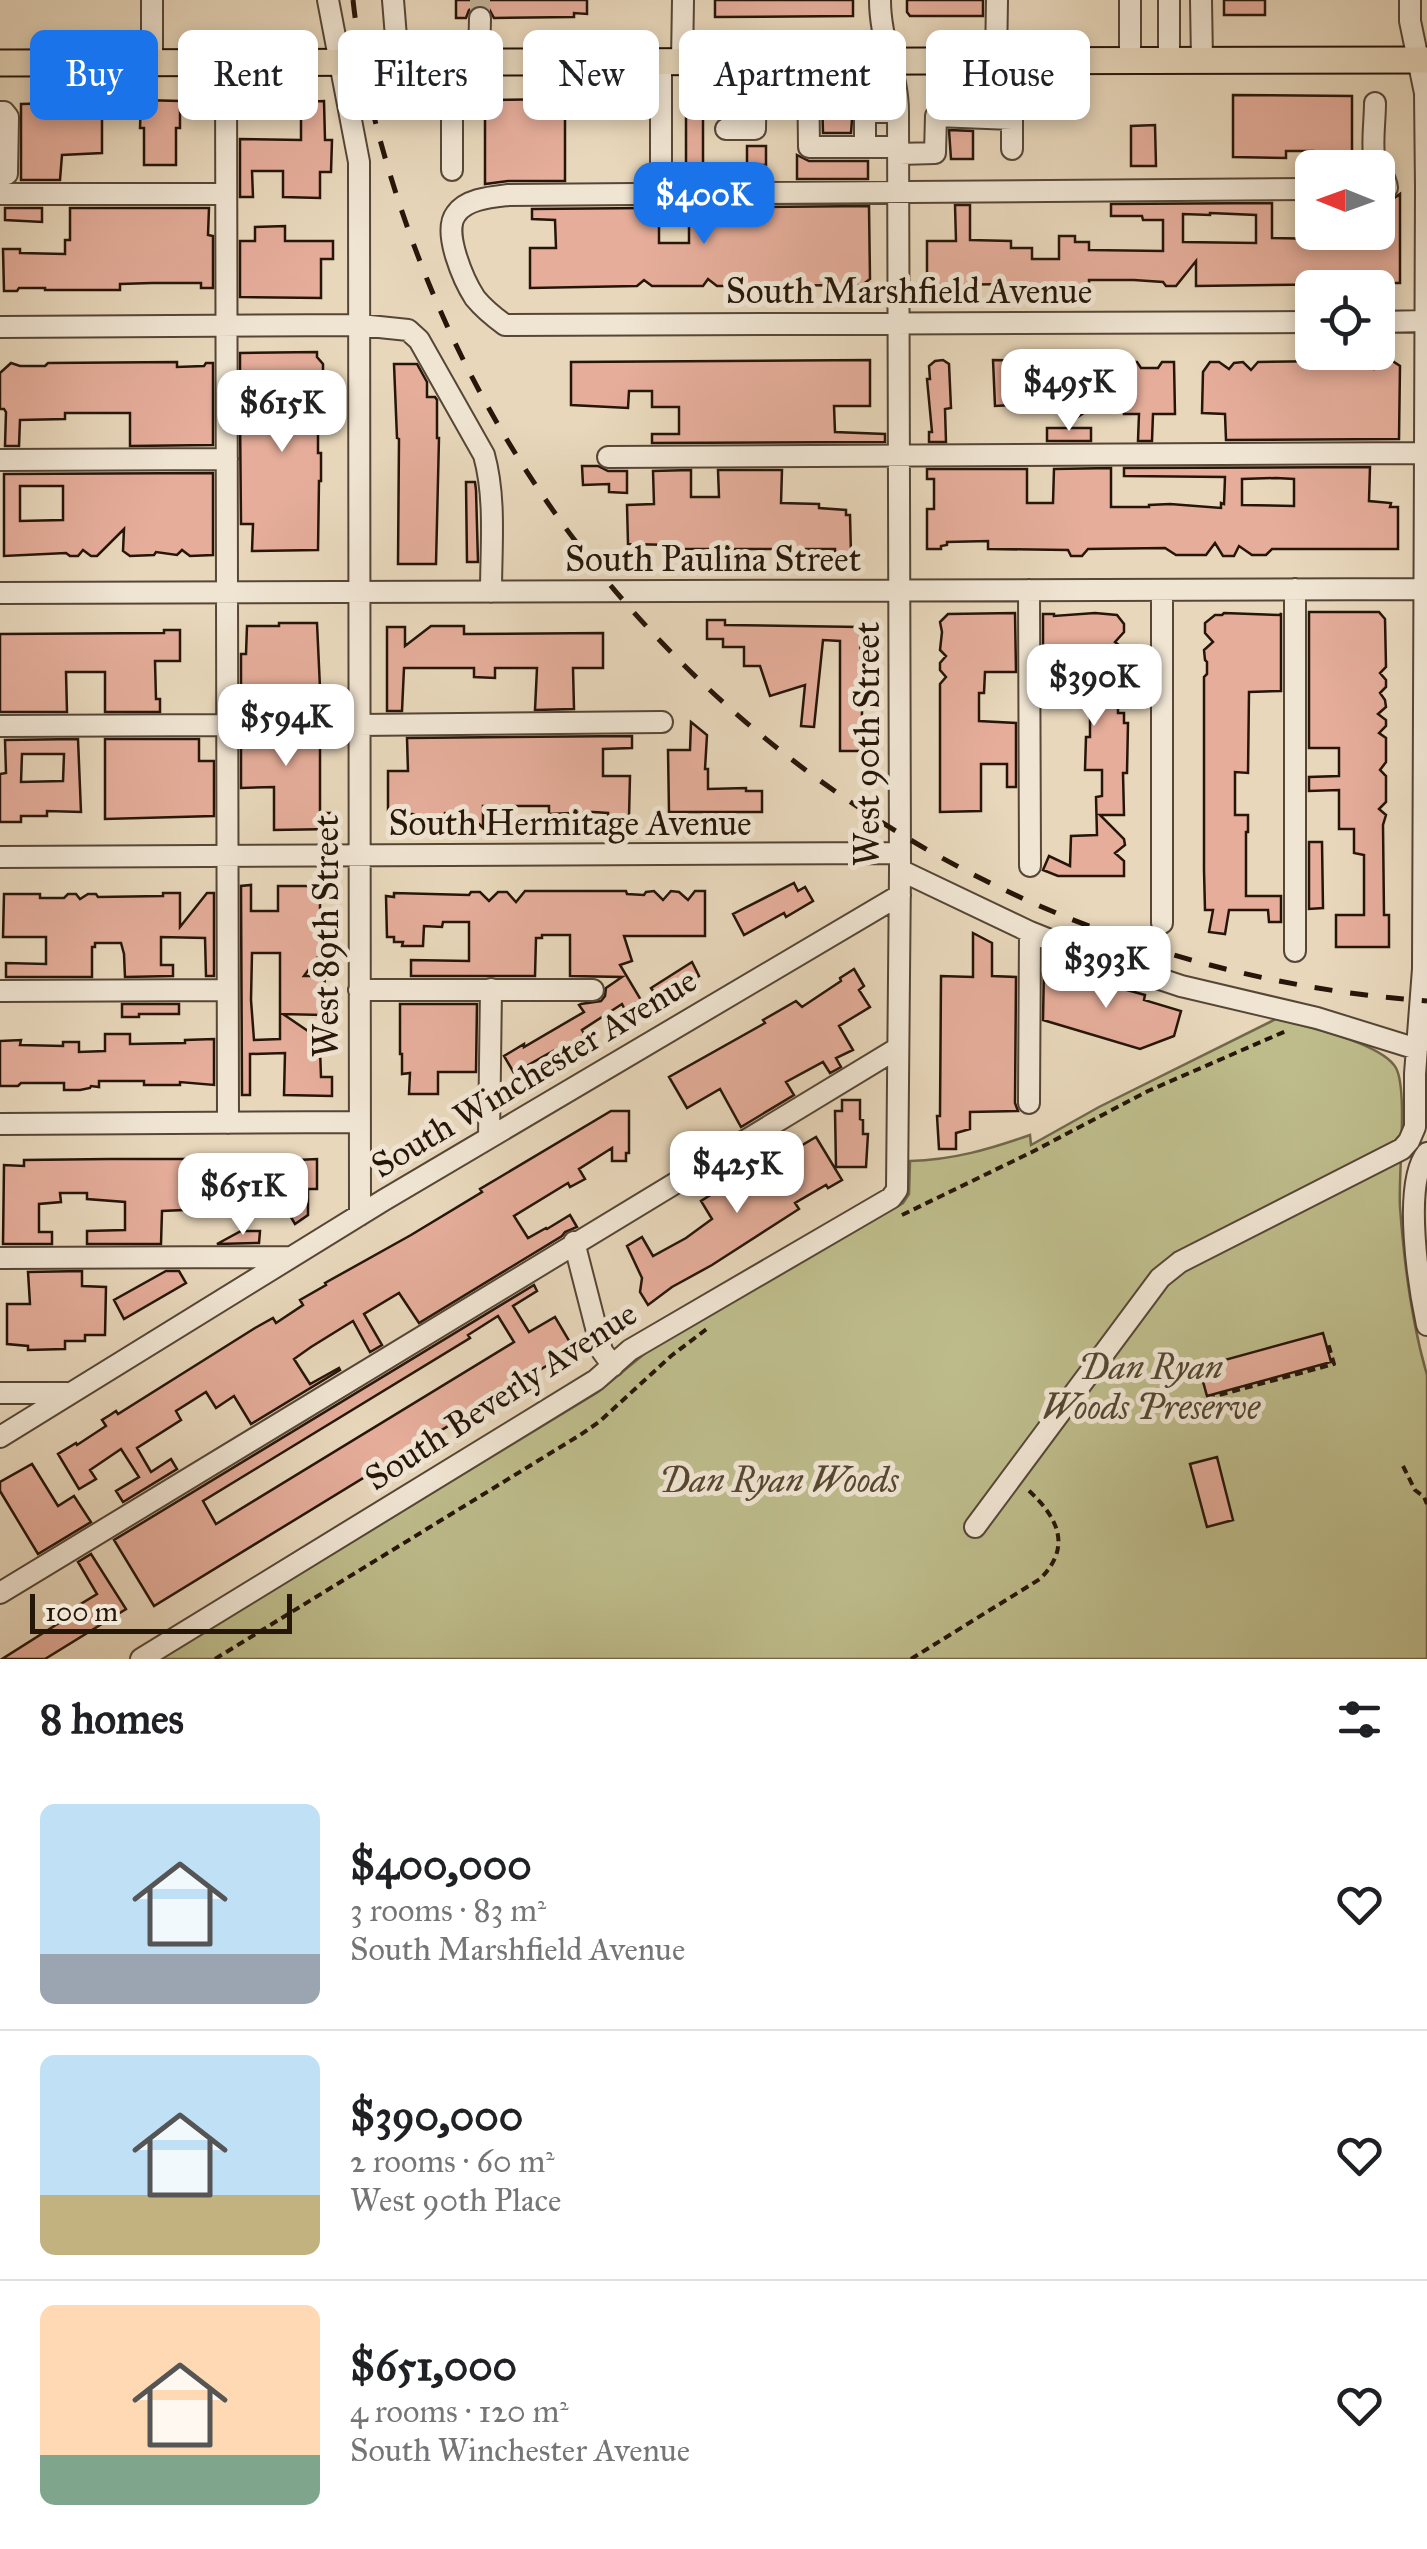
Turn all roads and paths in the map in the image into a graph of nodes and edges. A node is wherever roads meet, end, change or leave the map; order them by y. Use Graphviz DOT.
graph roads {
  1 [pos="152,0"];
  2 [pos="328,0"];
  3 [pos="393,0"];
  4 [pos="683,0"];
  5 [pos="880,0"];
  6 [pos="997,0"];
  7 [pos="1130,0"];
  8 [pos="1169,0"];
  9 [pos="1201,0"];
  10 [pos="1410,0"];
  11 [pos="480,18"];
  12 [pos="152,30"];
  13 [pos="395,30"];
  14 [pos="480,30"];
  15 [pos="881,30"];
  16 [pos="997,30"];
  17 [pos="338,48"];
  18 [pos="1090,60"];
  19 [pos="1130,60"];
  20 [pos="1169,60"];
  21 [pos="1202,60"];
  22 [pos="1423,60"];
  23 [pos="672,61"];
  24 [pos="679,61"];
  25 [pos="503,62"];
  26 [pos="0,63"];
  27 [pos="30,63"];
  28 [pos="1375,103"];
  29 [pos="0,112"];
  30 [pos="226,120"];
  31 [pos="351,120"];
  32 [pos="452,120"];
  33 [pos="755,120"];
  34 [pos="809,120"];
  35 [pos="865,120"];
  36 [pos="898,120"];
  37 [pos="726,129"];
  38 [pos="865,147"];
  39 [pos="1012,148"];
  40 [pos="899,150"];
  41 [pos="1374,150"];
  42 [pos="452,170"];
  43 [pos="0,175"];
  44 [pos="661,177"];
  45 [pos="1395,188"];
  46 [pos="1426,188"];
  47 [pos="1295,189"];
  48 [pos="898,192"];
  49 [pos="0,194"];
  50 [pos="226,194"];
  51 [pos="1426,321"];
  52 [pos="1295,322"];
  53 [pos="1395,322"];
  54 [pos="899,324"];
  55 [pos="360,325"];
  56 [pos="226,326"];
  57 [pos="0,327"];
  58 [pos="1426,453"];
  59 [pos="899,456"];
  60 [pos="608,457"];
  61 [pos="226,459"];
  62 [pos="0,460"];
  63 [pos="1426,589"];
  64 [pos="900,590"];
  65 [pos="1029,590"];
  66 [pos="1162,590"];
  67 [pos="1294,590"];
  68 [pos="360,592"];
  69 [pos="492,592"];
  70 [pos="226,593"];
  71 [pos="0,594"];
  72 [pos="662,722"];
  73 [pos="227,725"];
  74 [pos="0,726"];
  75 [pos="359,726"];
  76 [pos="0,857"];
  77 [pos="227,857"];
  78 [pos="358,857"];
  79 [pos="900,861"];
  80 [pos="1030,866"];
  81 [pos="900,895"];
  82 [pos="1162,923"];
  83 [pos="1030,932"];
  84 [pos="1295,951"];
  85 [pos="1425,968"];
  86 [pos="492,989"];
  87 [pos="228,990"];
  88 [pos="359,990"];
  89 [pos="594,990"];
  90 [pos="0,991"];
  91 [pos="1316,1018"];
  92 [pos="898,1048"];
  93 [pos="1418,1049"];
  94 [pos="1421,1077"];
  95 [pos="1029,1103"];
  96 [pos="359,1122"];
  97 [pos="228,1123"];
  98 [pos="0,1124"];
  99 [pos="1421,1127"];
  100 [pos="489,1138"];
  101 [pos="1427,1154"];
  102 [pos="898,1190"];
  103 [pos="360,1215"];
  104 [pos="899,1216"];
  105 [pos="574,1242"];
  106 [pos="293,1257"];
  107 [pos="0,1258"];
  108 [pos="716,1322"];
  109 [pos="1427,1325"];
  110 [pos="1328,1343"];
  111 [pos="613,1366"];
  112 [pos="0,1393"];
  113 [pos="69,1393"];
  114 [pos="1182,1404"];
  115 [pos="0,1437"];
  116 [pos="1402,1466"];
  117 [pos="1012,1476"];
  118 [pos="1427,1504"];
  119 [pos="974,1527"];
  120 [pos="0,1592"];
  121 [pos="141,1659"];
  122 [pos="216,1659"];
  123 [pos="911,1659"];
  1 -- 12 [label="street"];
  2 -- 17 [label="street, West 89th Street"];
  3 -- 13 [label="street"];
  4 -- 23 [label="street"];
  5 -- 15 [label="street, West 90th Street"];
  6 -- 16 [label="street"];
  7 -- 19 [label="street"];
  8 -- 20 [label="street"];
  9 -- 21 [label="street"];
  10 -- 22 [label="street"];
  11 -- 14 [label="street"];
  18 -- 19 [label="main road"];
  19 -- 20 [label="main road"];
  20 -- 21 [label="main road"];
  21 -- 22 [label="main road"];
  22 -- 46 [label="street"];
  23 -- 24 [label="main road"];
  23 -- 25 [label="main road"];
  23 -- 44 [label="street"];
  26 -- 27 [label="main road"];
  28 -- 41 [label="street"];
  29 -- 43 [label="street"];
  30 -- 50 [label="street"];
  31 -- 55 [label="street, West 89th Street"];
  32 -- 42 [label="street"];
  33 -- 37 [label="street"];
  34 -- 38 [label="street"];
  35 -- 38 [label="street"];
  36 -- 40 [label="street, West 90th Street"];
  38 -- 40 [label="street"];
  39 -- 40 [label="street"];
  40 -- 48 [label="street, West 90th Street"];
  45 -- 46 [label="street"];
  46 -- 51 [label="street"];
  47 -- 48 [label="street"];
  48 -- 54 [label="street, West 90th Street"];
  48 -- 54 [label="street, South Marshfield Avenue"];
  49 -- 50 [label="street"];
  50 -- 56 [label="street"];
  51 -- 53 [label="street"];
  51 -- 58 [label="street"];
  52 -- 54 [label="street, South Marshfield Avenue"];
  54 -- 59 [label="street, West 90th Street"];
  55 -- 56 [label="street"];
  55 -- 68 [label="street, West 89th Street"];
  55 -- 69 [label="street"];
  56 -- 57 [label="street"];
  56 -- 61 [label="street"];
  58 -- 59 [label="street"];
  58 -- 63 [label="street"];
  59 -- 60 [label="street"];
  59 -- 64 [label="street, West 90th Street"];
  61 -- 62 [label="street"];
  61 -- 70 [label="street"];
  63 -- 67 [label="street, South Paulina Street"];
  63 -- 85 [label="street"];
  64 -- 65 [label="street, South Paulina Street"];
  64 -- 69 [label="street, South Paulina Street"];
  64 -- 79 [label="street, West 90th Street"];
  65 -- 66 [label="street, South Paulina Street"];
  65 -- 80 [label="street"];
  66 -- 67 [label="street, South Paulina Street"];
  66 -- 82 [label="street"];
  67 -- 84 [label="street"];
  68 -- 69 [label="street, South Paulina Street"];
  68 -- 70 [label="street, South Paulina Street"];
  68 -- 75 [label="street, West 89th Street"];
  70 -- 71 [label="street, South Paulina Street"];
  70 -- 73 [label="street"];
  72 -- 75 [label="street"];
  73 -- 74 [label="street"];
  73 -- 77 [label="street"];
  75 -- 78 [label="street, West 89th Street"];
  76 -- 77 [label="street, South Hermitage Avenue"];
  77 -- 78 [label="street, South Hermitage Avenue"];
  77 -- 87 [label="street"];
  78 -- 79 [label="street, South Hermitage Avenue"];
  78 -- 88 [label="street, West 89th Street"];
  79 -- 81 [label="street, West 90th Street"];
  79 -- 83 [label="street, South Hermitage Avenue"];
  81 -- 92 [label="street, West 90th Street"];
  81 -- 100 [label="street, South Winchester Avenue"];
  83 -- 91 [label="street, South Hermitage Avenue"];
  83 -- 95 [label="street"];
  85 -- 93 [label="street"];
  86 -- 88 [label="street"];
  86 -- 89 [label="street"];
  86 -- 100 [label="street"];
  87 -- 90 [label="street"];
  87 -- 97 [label="street"];
  88 -- 96 [label="street, West 89th Street"];
  91 -- 93 [label="street, South Hermitage Avenue"];
  91 -- 104 [label="path"];
  92 -- 102 [label="street, West 90th Street"];
  92 -- 105 [label="street"];
  93 -- 94 [label="street"];
  94 -- 99 [label="street"];
  96 -- 97 [label="street"];
  96 -- 103 [label="street, West 89th Street"];
  97 -- 98 [label="street"];
  99 -- 117 [label="street"];
  100 -- 103 [label="street, South Winchester Avenue"];
  101 -- 109 [label="street"];
  102 -- 111 [label="street, South Beverly Avenue"];
  103 -- 106 [label="street, South Winchester Avenue"];
  105 -- 111 [label="street"];
  105 -- 120 [label="street"];
  106 -- 107 [label="street"];
  106 -- 113 [label="street, South Winchester Avenue"];
  108 -- 122 [label="path"];
  110 -- 114 [label="path"];
  111 -- 121 [label="street, South Beverly Avenue"];
  112 -- 113 [label="street"];
  113 -- 115 [label="street, South Winchester Avenue"];
  116 -- 118 [label="path"];
  117 -- 119 [label="street"];
  117 -- 123 [label="path"];
}
